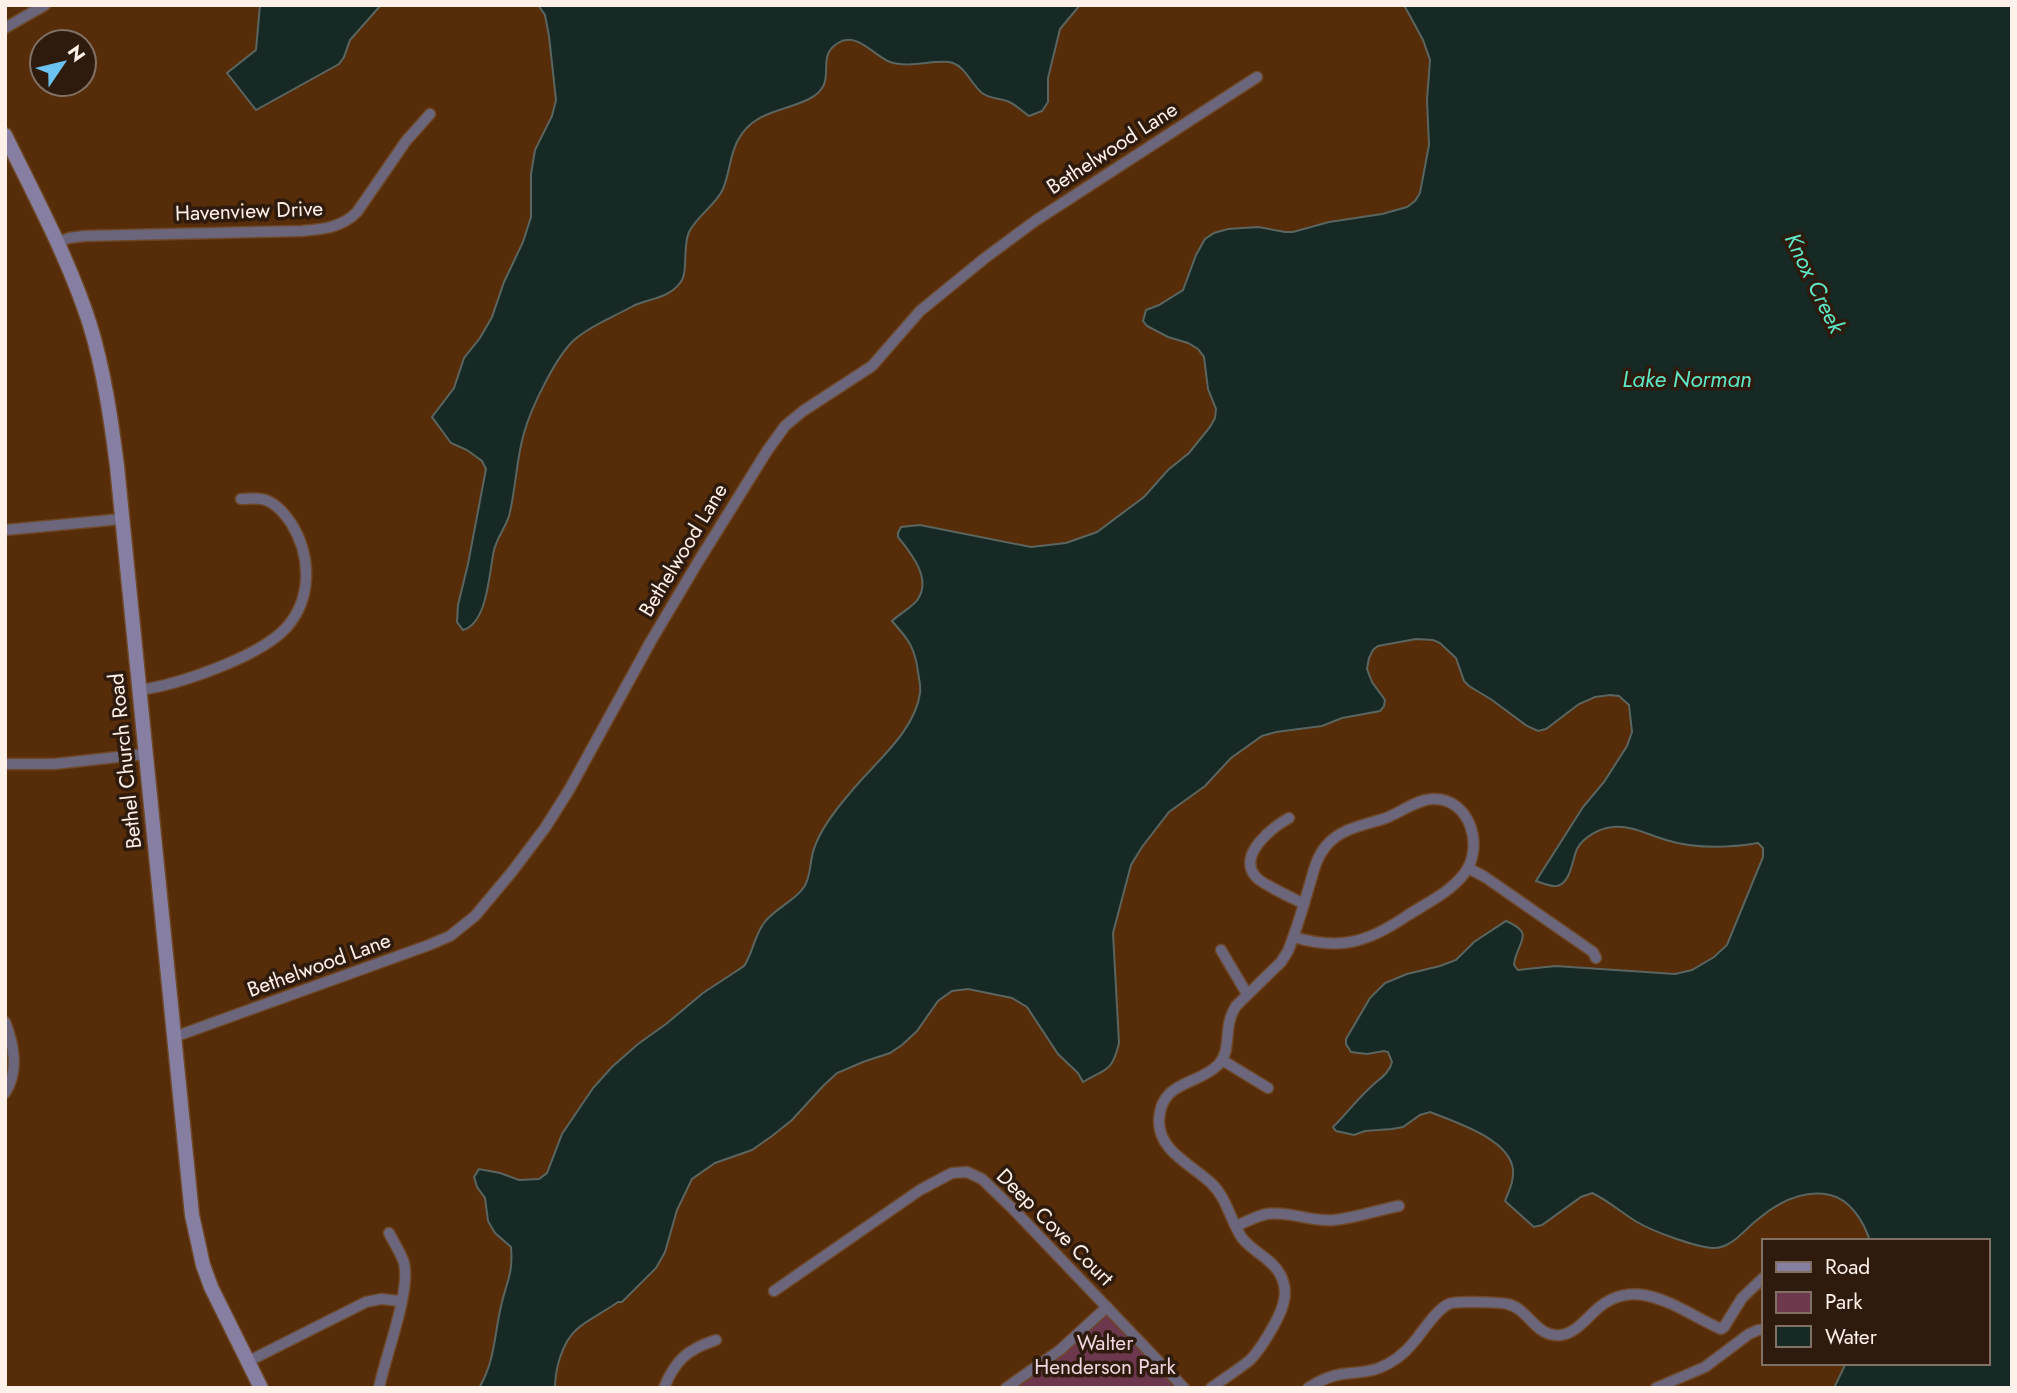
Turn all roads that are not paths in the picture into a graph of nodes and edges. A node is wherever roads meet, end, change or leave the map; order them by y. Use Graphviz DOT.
graph roads {
  1 [pos="45,5"];
  2 [pos="5,28"];
  3 [pos="1257,77"];
  4 [pos="430,114"];
  5 [pos="5,135"];
  6 [pos="58,243"];
  7 [pos="241,499"];
  8 [pos="122,519"];
  9 [pos="5,530"];
  10 [pos="139,690"];
  11 [pos="145,754"];
  12 [pos="5,764"];
  13 [pos="1289,818"];
  14 [pos="1468,868"];
  15 [pos="1304,904"];
  16 [pos="1293,937"];
  17 [pos="1221,950"];
  18 [pos="1596,958"];
  19 [pos="1247,994"];
  20 [pos="5,1023"];
  21 [pos="174,1037"];
  22 [pos="1222,1060"];
  23 [pos="1268,1088"];
  24 [pos="5,1093"];
  25 [pos="1399,1206"];
  26 [pos="1236,1226"];
  27 [pos="389,1233"];
  28 [pos="1762,1279"];
  29 [pos="774,1292"];
  30 [pos="401,1301"];
  31 [pos="1107,1307"];
  32 [pos="1762,1330"];
  33 [pos="716,1340"];
  34 [pos="247,1362"];
  35 [pos="261,1388"];
  36 [pos="379,1388"];
  37 [pos="664,1388"];
  38 [pos="1006,1388"];
  39 [pos="1184,1388"];
  40 [pos="1211,1388"];
  41 [pos="1308,1388"];
  42 [pos="1656,1388"];
  1 -- 2 [label="street"];
  3 -- 21 [label="street, Bethelwood Lane"];
  4 -- 6 [label="street, Havenview Drive"];
  5 -- 6 [label="street, Bethel Church Road"];
  6 -- 8 [label="street, Bethel Church Road"];
  7 -- 10 [label="street"];
  8 -- 9 [label="street"];
  8 -- 10 [label="street, Bethel Church Road"];
  10 -- 11 [label="street, Bethel Church Road"];
  11 -- 12 [label="street"];
  11 -- 21 [label="street, Bethel Church Road"];
  13 -- 15 [label="street"];
  14 -- 15 [label="street"];
  14 -- 16 [label="street"];
  14 -- 18 [label="street"];
  15 -- 16 [label="street"];
  16 -- 19 [label="street"];
  17 -- 19 [label="street"];
  19 -- 22 [label="street"];
  20 -- 24 [label="street"];
  21 -- 34 [label="street, Bethel Church Road"];
  22 -- 23 [label="street"];
  22 -- 26 [label="street"];
  25 -- 26 [label="street"];
  26 -- 40 [label="street"];
  27 -- 30 [label="street"];
  28 -- 41 [label="street"];
  29 -- 31 [label="street, Deep Cove Court"];
  30 -- 34 [label="street"];
  30 -- 36 [label="street"];
  31 -- 38 [label="street"];
  31 -- 39 [label="street, Deep Cove Court"];
  32 -- 42 [label="street"];
  33 -- 37 [label="street"];
  34 -- 35 [label="street, Bethel Church Road"];
}
